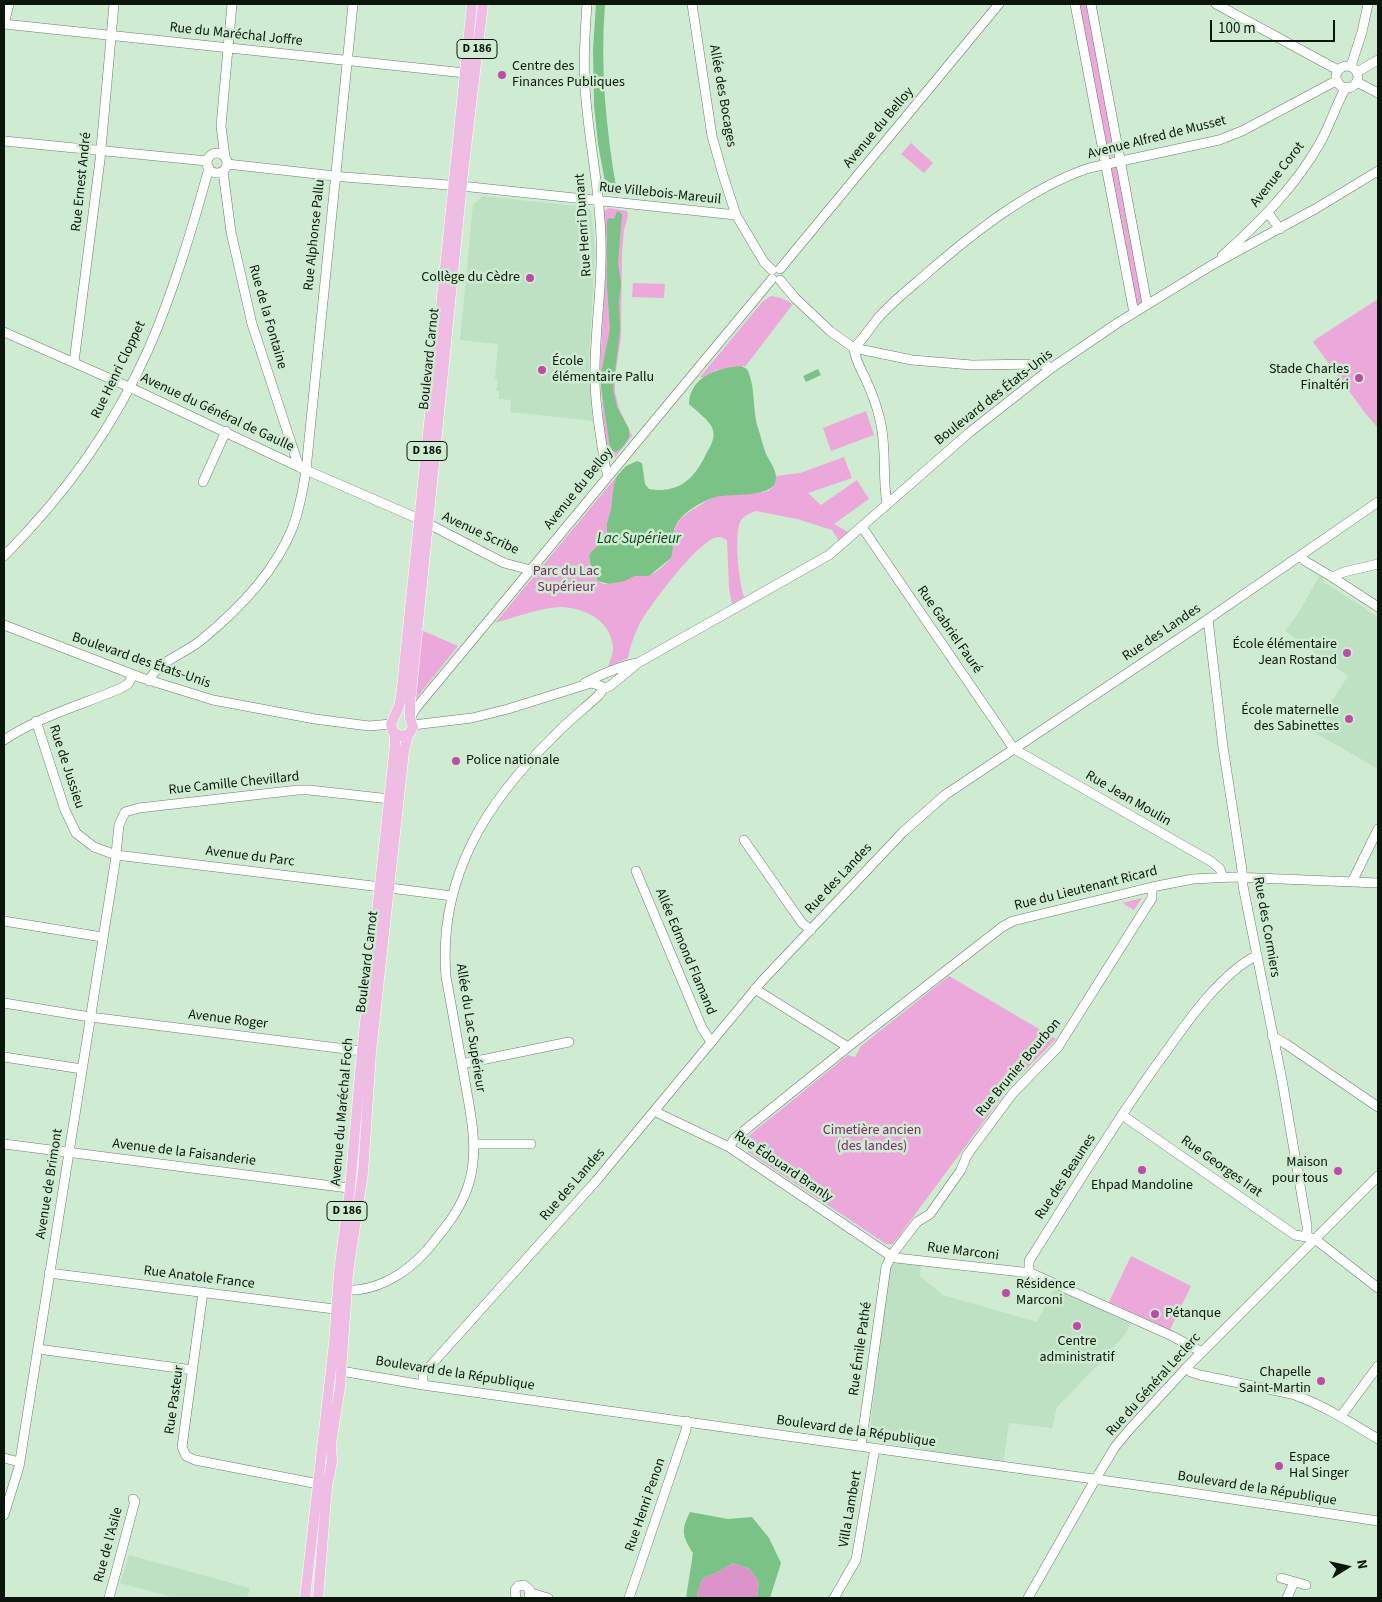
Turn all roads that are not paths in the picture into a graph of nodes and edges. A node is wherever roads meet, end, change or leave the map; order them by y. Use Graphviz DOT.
graph roads {
  1 [pos="9,4"];
  2 [pos="114,4"];
  3 [pos="232,4"];
  4 [pos="353,4"];
  5 [pos="472,4"];
  6 [pos="483,4"];
  7 [pos="587,4"];
  8 [pos="692,4"];
  9 [pos="1000,4"];
  10 [pos="1075,4"];
  11 [pos="1091,4"];
  12 [pos="1216,4"];
  13 [pos="1368,4"];
  14 [pos="4,24"];
  15 [pos="111,36"];
  16 [pos="228,48"];
  17 [pos="347,59"];
  18 [pos="1378,60"];
  19 [pos="1354,69"];
  20 [pos="1338,70"];
  21 [pos="465,72"];
  22 [pos="1338,82"];
  23 [pos="1357,82"];
  24 [pos="1346,87"];
  25 [pos="1378,93"];
  26 [pos="221,126"];
  27 [pos="4,141"];
  28 [pos="100,151"];
  29 [pos="1120,160"];
  30 [pos="209,161"];
  31 [pos="225,164"];
  32 [pos="1105,164"];
  33 [pos="1378,171"];
  34 [pos="335,176"];
  35 [pos="457,186"];
  36 [pos="599,201"];
  37 [pos="1268,212"];
  38 [pos="736,215"];
  39 [pos="1280,229"];
  40 [pos="1212,265"];
  41 [pos="776,274"];
  42 [pos="1147,304"];
  43 [pos="1134,313"];
  44 [pos="4,332"];
  45 [pos="854,348"];
  46 [pos="74,362"];
  47 [pos="1050,369"];
  48 [pos="129,387"];
  49 [pos="226,432"];
  50 [pos="303,468"];
  51 [pos="608,475"];
  52 [pos="203,482"];
  53 [pos="1378,502"];
  54 [pos="887,504"];
  55 [pos="423,522"];
  56 [pos="862,527"];
  57 [pos="4,556"];
  58 [pos="1301,556"];
  59 [pos="1378,564"];
  60 [pos="531,570"];
  61 [pos="1332,577"];
  62 [pos="1378,608"];
  63 [pos="1208,619"];
  64 [pos="4,625"];
  65 [pos="638,662"];
  66 [pos="604,672"];
  67 [pos="133,675"];
  68 [pos="149,681"];
  69 [pos="580,685"];
  70 [pos="602,688"];
  71 [pos="36,722"];
  72 [pos="410,724"];
  73 [pos="394,725"];
  74 [pos="4,740"];
  75 [pos="1014,749"];
  76 [pos="390,799"];
  77 [pos="1378,829"];
  78 [pos="744,840"];
  79 [pos="116,854"];
  80 [pos="636,871"];
  81 [pos="1222,877"];
  82 [pos="1242,878"];
  83 [pos="1352,882"];
  84 [pos="1378,883"];
  85 [pos="1152,886"];
  86 [pos="385,887"];
  87 [pos="452,896"];
  88 [pos="4,921"];
  89 [pos="810,930"];
  90 [pos="102,937"];
  91 [pos="1256,956"];
  92 [pos="755,989"];
  93 [pos="4,1003"];
  94 [pos="90,1017"];
  95 [pos="1272,1036"];
  96 [pos="569,1042"];
  97 [pos="711,1042"];
  98 [pos="848,1047"];
  99 [pos="367,1052"];
  100 [pos="4,1057"];
  101 [pos="462,1064"];
  102 [pos="82,1069"];
  103 [pos="1378,1107"];
  104 [pos="655,1110"];
  105 [pos="1122,1115"];
  106 [pos="4,1144"];
  107 [pos="474,1144"];
  108 [pos="532,1144"];
  109 [pos="729,1147"];
  110 [pos="68,1153"];
  111 [pos="1378,1176"];
  112 [pos="355,1189"];
  113 [pos="1311,1239"];
  114 [pos="891,1256"];
  115 [pos="49,1273"];
  116 [pos="1031,1273"];
  117 [pos="1378,1288"];
  118 [pos="343,1290"];
  119 [pos="203,1292"];
  120 [pos="341,1310"];
  121 [pos="334,1343"];
  122 [pos="38,1349"];
  123 [pos="1202,1352"];
  124 [pos="1378,1366"];
  125 [pos="1186,1368"];
  126 [pos="330,1369"];
  127 [pos="192,1370"];
  128 [pos="341,1371"];
  129 [pos="423,1385"];
  130 [pos="1341,1416"];
  131 [pos="687,1421"];
  132 [pos="1378,1439"];
  133 [pos="861,1446"];
  134 [pos="875,1448"];
  135 [pos="4,1458"];
  136 [pos="20,1462"];
  137 [pos="1095,1480"];
  138 [pos="322,1485"];
  139 [pos="133,1499"];
  140 [pos="4,1515"];
  141 [pos="1378,1521"];
  142 [pos="1281,1578"];
  143 [pos="1294,1582"];
  144 [pos="1306,1585"];
  145 [pos="530,1596"];
  146 [pos="109,1598"];
  147 [pos="306,1598"];
  148 [pos="318,1598"];
  149 [pos="516,1598"];
  150 [pos="548,1598"];
  151 [pos="629,1598"];
  152 [pos="834,1598"];
  153 [pos="1028,1598"];
  154 [pos="1288,1598"];
  1 -- 14 [label="street"];
  2 -- 15 [label="street, Rue Ernest André"];
  3 -- 16 [label="street, Rue Henri Cloppet"];
  4 -- 17 [label="street, Rue Alphonse Pallu"];
  5 -- 21 [label="main road, Boulevard Carnot / D 186"];
  6 -- 35 [label="main road, Boulevard Carnot / D 186"];
  7 -- 36 [label="street, Rue Henri Dunant"];
  8 -- 38 [label="street, Allée des Bocages"];
  9 -- 41 [label="street, Avenue du Belloy"];
  10 -- 32 [label="street"];
  11 -- 29 [label="street"];
  12 -- 20 [label="street"];
  13 -- 19 [label="street"];
  14 -- 15 [label="street, Rue du Maréchal Joffre"];
  15 -- 16 [label="street, Rue du Maréchal Joffre"];
  15 -- 28 [label="street, Rue Ernest André"];
  16 -- 17 [label="street, Rue du Maréchal Joffre"];
  16 -- 26 [label="street, Rue Henri Cloppet"];
  17 -- 21 [label="street, Rue du Maréchal Joffre"];
  17 -- 34 [label="street, Rue Alphonse Pallu"];
  18 -- 19 [label="street"];
  19 -- 20 [label="street"];
  19 -- 23 [label="street"];
  20 -- 22 [label="street"];
  21 -- 35 [label="main road, Boulevard Carnot / D 186"];
  22 -- 24 [label="street"];
  22 -- 29 [label="street, Avenue Alfred de Musset"];
  23 -- 24 [label="street"];
  23 -- 25 [label="street"];
  24 -- 37 [label="street, Avenue Corot"];
  26 -- 30 [label="street, Rue Henri Cloppet"];
  26 -- 31 [label="street, Rue Henri Cloppet"];
  27 -- 28 [label="street"];
  28 -- 30 [label="street"];
  28 -- 46 [label="street, Rue Ernest André"];
  29 -- 32 [label="street, Avenue Alfred de Musset"];
  29 -- 42 [label="street"];
  30 -- 31 [label="street"];
  30 -- 31 [label="street"];
  30 -- 48 [label="street, Rue Henri Cloppet"];
  31 -- 34 [label="street, Rue Villebois-Mareuil"];
  31 -- 50 [label="street, Rue de la Fontaine"];
  32 -- 43 [label="street"];
  32 -- 45 [label="street, Avenue Alfred de Musset"];
  33 -- 39 [label="street, Boulevard des États-Unis"];
  34 -- 35 [label="street, Rue Villebois-Mareuil"];
  34 -- 50 [label="street, Rue Alphonse Pallu"];
  35 -- 36 [label="street, Rue Villebois-Mareuil"];
  35 -- 55 [label="main road, Boulevard Carnot / D 186"];
  36 -- 38 [label="street, Rue Villebois-Mareuil"];
  36 -- 51 [label="street, Rue Henri Dunant"];
  37 -- 39 [label="street"];
  37 -- 40 [label="street, Avenue Corot"];
  38 -- 41 [label="street, Allée des Bocages"];
  39 -- 40 [label="street, Boulevard des États-Unis"];
  40 -- 42 [label="street, Boulevard des États-Unis"];
  41 -- 45 [label="street, Allée des Bocages"];
  41 -- 51 [label="street, Avenue du Belloy"];
  42 -- 43 [label="street, Boulevard des États-Unis"];
  43 -- 47 [label="street, Boulevard des États-Unis"];
  44 -- 46 [label="street, Avenue du Général de Gaulle"];
  45 -- 47 [label="street, Allée des Bocages"];
  45 -- 54 [label="street"];
  46 -- 48 [label="street, Avenue du Général de Gaulle"];
  47 -- 54 [label="street, Boulevard des États-Unis"];
  48 -- 49 [label="street, Avenue du Général de Gaulle"];
  48 -- 57 [label="street, Rue Henri Cloppet"];
  49 -- 50 [label="street, Avenue du Général de Gaulle"];
  49 -- 52 [label="street"];
  50 -- 55 [label="street, Avenue du Général de Gaulle"];
  50 -- 68 [label="street, Rue Alphonse Pallu"];
  51 -- 60 [label="street, Avenue du Belloy"];
  53 -- 58 [label="street, Rue des Landes"];
  54 -- 56 [label="street, Boulevard des États-Unis"];
  55 -- 60 [label="street, Avenue Scribe"];
  55 -- 72 [label="main road, Boulevard Carnot / D 186"];
  55 -- 73 [label="main road, Boulevard Carnot / D 186"];
  56 -- 65 [label="street, Boulevard des États-Unis"];
  56 -- 75 [label="street, Rue Gabriel Fauré"];
  58 -- 61 [label="street"];
  58 -- 63 [label="street, Rue des Landes"];
  59 -- 61 [label="street"];
  60 -- 72 [label="street, Avenue du Belloy"];
  61 -- 62 [label="street"];
  63 -- 75 [label="street, Rue des Landes"];
  63 -- 82 [label="street, Rue des Cormiers"];
  64 -- 67 [label="street, Boulevard des États-Unis"];
  65 -- 66 [label="street, Boulevard des États-Unis"];
  65 -- 70 [label="street, Boulevard des États-Unis"];
  66 -- 69 [label="street, Boulevard des États-Unis"];
  66 -- 70 [label="street"];
  67 -- 68 [label="street, Boulevard des États-Unis"];
  67 -- 71 [label="street"];
  68 -- 73 [label="street, Boulevard des États-Unis"];
  69 -- 70 [label="street, Boulevard des États-Unis"];
  69 -- 72 [label="street, Boulevard des États-Unis"];
  70 -- 87 [label="street, Allée du Lac Supérieur"];
  71 -- 74 [label="street"];
  71 -- 79 [label="street, Rue de Jussieu"];
  72 -- 73 [label="main road"];
  72 -- 73 [label="main road"];
  72 -- 86 [label="main road, Boulevard Carnot / D 186"];
  73 -- 76 [label="main road, Boulevard Carnot / D 186"];
  75 -- 81 [label="street, Rue Jean Moulin"];
  75 -- 89 [label="street, Rue des Landes"];
  76 -- 79 [label="street, Rue Camille Chevillard"];
  76 -- 86 [label="main road, D 186"];
  77 -- 83 [label="street"];
  78 -- 89 [label="street"];
  79 -- 86 [label="street, Avenue du Parc"];
  79 -- 90 [label="street, Avenue de Brimont"];
  80 -- 97 [label="street, Allée Edmond Flamand"];
  81 -- 82 [label="street, Rue du Lieutenant Ricard"];
  81 -- 85 [label="street, Rue du Lieutenant Ricard"];
  82 -- 83 [label="street, Rue du Lieutenant Ricard"];
  82 -- 91 [label="street, Rue des Cormiers"];
  83 -- 84 [label="street, Rue du Lieutenant Ricard"];
  85 -- 98 [label="street, Rue du Lieutenant Ricard"];
  85 -- 114 [label="street, Rue Brunier Bourbon"];
  86 -- 87 [label="street, Avenue du Parc"];
  86 -- 99 [label="main road, Boulevard Carnot / D 186"];
  87 -- 101 [label="street, Allée du Lac Supérieur"];
  88 -- 90 [label="street"];
  89 -- 92 [label="street, Rue des Landes"];
  90 -- 94 [label="street, Avenue de Brimont"];
  91 -- 95 [label="street, Rue des Cormiers"];
  91 -- 105 [label="street, Rue des Beaunes"];
  92 -- 97 [label="street, Rue des Landes"];
  92 -- 98 [label="street"];
  93 -- 94 [label="street, Avenue Roger"];
  94 -- 99 [label="street, Avenue Roger"];
  94 -- 102 [label="street, Avenue de Brimont"];
  95 -- 103 [label="street"];
  95 -- 113 [label="street, Rue des Cormiers"];
  96 -- 101 [label="street"];
  97 -- 104 [label="street, Rue des Landes"];
  98 -- 109 [label="street, Rue du Lieutenant Ricard"];
  99 -- 112 [label="main road, Boulevard Carnot / D 186"];
  100 -- 102 [label="street"];
  101 -- 107 [label="street, Allée du Lac Supérieur"];
  102 -- 110 [label="street, Avenue de Brimont"];
  104 -- 109 [label="street, Rue Édouard Branly"];
  104 -- 129 [label="street, Rue des Landes"];
  105 -- 113 [label="street, Rue Georges Irat"];
  105 -- 116 [label="street, Rue des Beaunes"];
  106 -- 110 [label="street, Avenue de la Faisanderie"];
  107 -- 108 [label="street"];
  107 -- 118 [label="street, Allée du Lac Supérieur"];
  109 -- 114 [label="street, Rue Édouard Branly"];
  110 -- 112 [label="street, Avenue de la Faisanderie"];
  110 -- 115 [label="street, Avenue de Brimont"];
  111 -- 113 [label="street, Rue du Général Leclerc"];
  112 -- 118 [label="main road, Boulevard Carnot / D 186"];
  113 -- 117 [label="street, Rue Georges Irat"];
  113 -- 123 [label="street, Rue du Général Leclerc"];
  114 -- 116 [label="street, Rue Marconi"];
  114 -- 133 [label="street, Rue Émile Pathé"];
  115 -- 119 [label="street, Rue Anatole France"];
  115 -- 122 [label="street, Avenue de Brimont"];
  116 -- 123 [label="street"];
  118 -- 120 [label="main road, Boulevard Carnot / D 186"];
  119 -- 120 [label="street, Rue Anatole France"];
  119 -- 127 [label="street, Rue Pasteur"];
  120 -- 121 [label="main road, D 186"];
  120 -- 128 [label="main road, Boulevard Carnot / D 186"];
  121 -- 126 [label="main road, D 186"];
  121 -- 128 [label="main road, D 186"];
  122 -- 127 [label="street"];
  122 -- 136 [label="street, Avenue de Brimont"];
  123 -- 125 [label="street, Rue du Général Leclerc"];
  124 -- 130 [label="street"];
  125 -- 130 [label="street"];
  125 -- 137 [label="street, Rue du Général Leclerc"];
  126 -- 128 [label="street, Boulevard de la République"];
  126 -- 138 [label="main road, D 186"];
  127 -- 138 [label="street, Rue Pasteur"];
  128 -- 129 [label="street, Boulevard de la République"];
  128 -- 138 [label="main road, D 186"];
  129 -- 131 [label="street, Boulevard de la République"];
  130 -- 132 [label="street"];
  131 -- 133 [label="street, Boulevard de la République"];
  131 -- 151 [label="street, Rue Henri Penon"];
  133 -- 134 [label="street, Boulevard de la République"];
  134 -- 137 [label="street, Boulevard de la République"];
  134 -- 152 [label="street, Villa Lambert"];
  135 -- 136 [label="street"];
  136 -- 140 [label="street, Avenue de Brimont"];
  137 -- 141 [label="street, Boulevard de la République"];
  137 -- 153 [label="street, Rue du Général Leclerc"];
  138 -- 147 [label="main road, D 186"];
  138 -- 148 [label="main road, D 186"];
  139 -- 146 [label="street, Rue de l'Asile"];
  142 -- 143 [label="street"];
  143 -- 144 [label="street"];
  143 -- 154 [label="street"];
  145 -- 149 [label="street"];
  145 -- 150 [label="street"];
}
